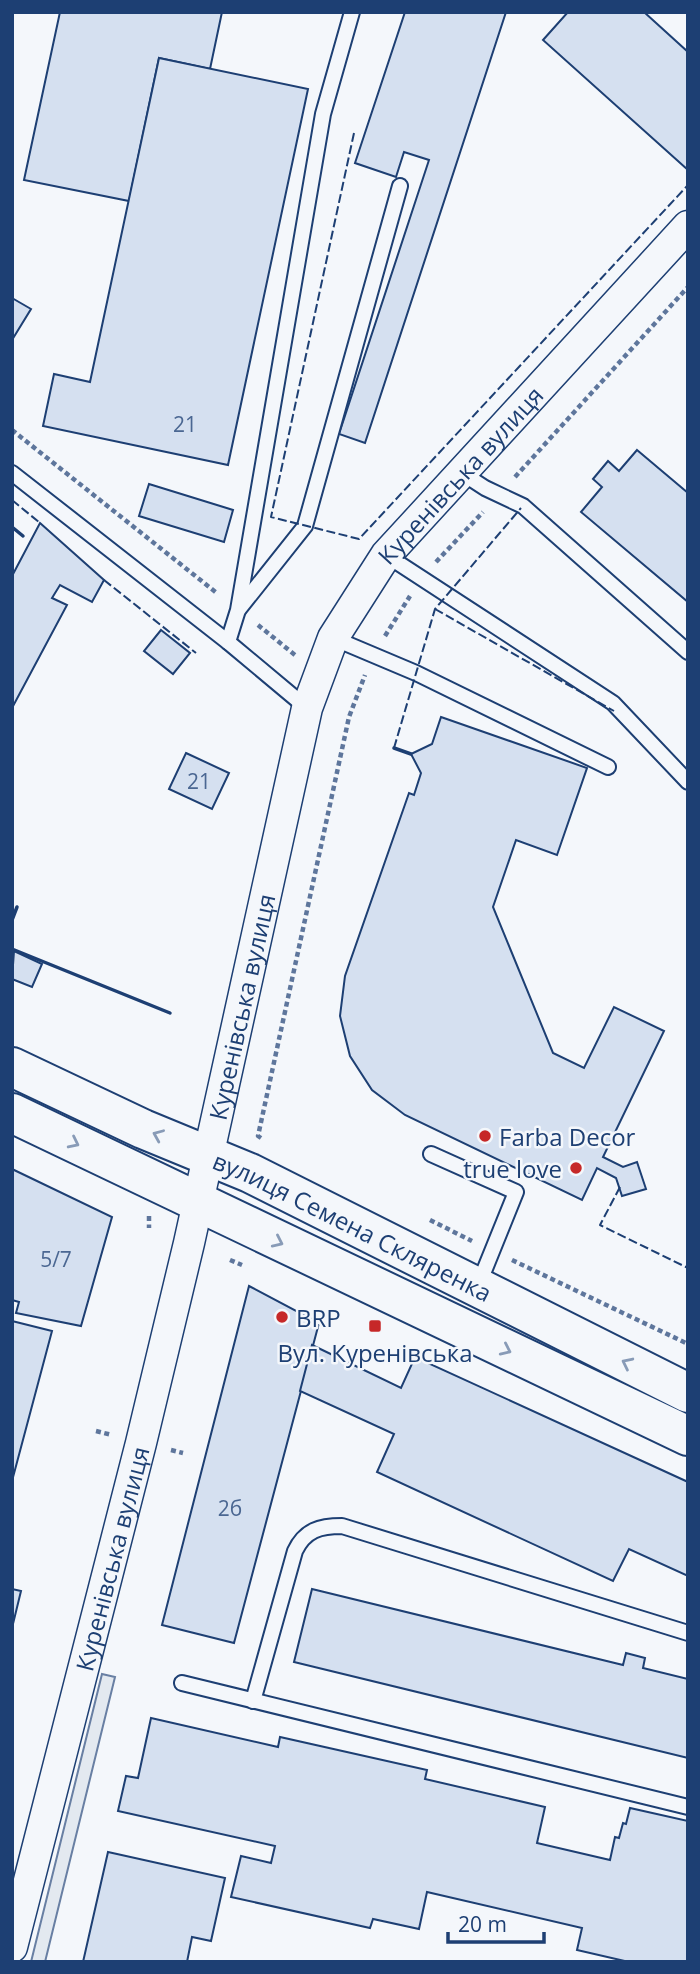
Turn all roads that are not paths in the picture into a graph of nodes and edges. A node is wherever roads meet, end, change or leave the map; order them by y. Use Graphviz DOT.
graph roads {
  1 [pos="352,12"];
  2 [pos="401,186"];
  3 [pos="688,226"];
  4 [pos="12,473"];
  5 [pos="462,473"];
  6 [pos="386,555"];
  7 [pos="238,610"];
  8 [pos="333,639"];
  9 [pos="228,642"];
  10 [pos="688,652"];
  11 [pos="307,708"];
  12 [pos="608,766"];
  13 [pos="688,782"];
  14 [pos="12,1067"];
  15 [pos="12,1113"];
  16 [pos="431,1154"];
  17 [pos="209,1157"];
  18 [pos="198,1204"];
  19 [pos="478,1289"];
  20 [pos="688,1393"];
  21 [pos="688,1436"];
  22 [pos="688,1633"];
  23 [pos="182,1684"];
  24 [pos="253,1701"];
  25 [pos="688,1807"];
  26 [pos="12,1947"];
  1 -- 7 [label="lane"];
  2 -- 7 [label="lane"];
  3 -- 5 [label="street, Куренівська вулиця"];
  4 -- 9 [label="lane"];
  5 -- 6 [label="street, Куренівська вулиця"];
  5 -- 10 [label="lane"];
  6 -- 8 [label="street, Куренівська вулиця"];
  6 -- 13 [label="lane"];
  7 -- 9 [label="lane"];
  8 -- 11 [label="street, Куренівська вулиця"];
  8 -- 12 [label="lane"];
  9 -- 11 [label="lane"];
  11 -- 17 [label="street, Куренівська вулиця"];
  17 -- 14 [label="main road, вулиця Семена Скляренка, one-way"];
  15 -- 18 [label="main road, вулиця Семена Скляренка, one-way"];
  16 -- 19 [label="lane"];
  17 -- 18 [label="street, Куренівська вулиця"];
  17 -- 19 [label="main road, вулиця Семена Скляренка"];
  18 -- 21 [label="main road, вулиця Семена Скляренка, one-way"];
  18 -- 26 [label="street, Куренівська вулиця"];
  20 -- 19 [label="main road, вулиця Семена Скляренка, one-way"];
  22 -- 24 [label="lane"];
  23 -- 24 [label="lane"];
  24 -- 25 [label="lane"];
}
